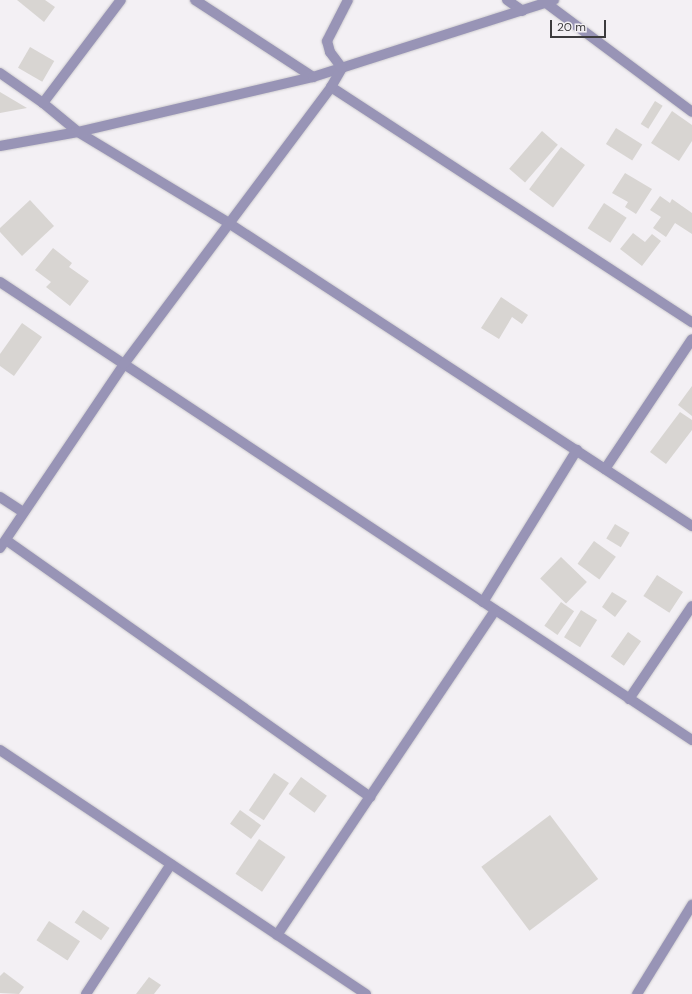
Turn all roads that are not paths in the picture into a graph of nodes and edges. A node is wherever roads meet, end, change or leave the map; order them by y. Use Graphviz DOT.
graph roads {
  1 [pos="121,0"];
  2 [pos="195,0"];
  3 [pos="348,0"];
  4 [pos="507,0"];
  5 [pos="550,2"];
  6 [pos="523,11"];
  7 [pos="342,68"];
  8 [pos="0,73"];
  9 [pos="313,77"];
  10 [pos="331,87"];
  11 [pos="44,103"];
  12 [pos="692,112"];
  13 [pos="78,132"];
  14 [pos="0,146"];
  15 [pos="227,222"];
  16 [pos="0,282"];
  17 [pos="692,322"];
  18 [pos="692,339"];
  19 [pos="124,364"];
  20 [pos="577,450"];
  21 [pos="605,469"];
  22 [pos="0,497"];
  23 [pos="23,512"];
  24 [pos="692,526"];
  25 [pos="3,544"];
  26 [pos="483,602"];
  27 [pos="692,606"];
  28 [pos="496,610"];
  29 [pos="629,699"];
  30 [pos="692,740"];
  31 [pos="0,750"];
  32 [pos="370,797"];
  33 [pos="171,864"];
  34 [pos="692,905"];
  35 [pos="277,935"];
  36 [pos="86,994"];
  37 [pos="366,994"];
  38 [pos="637,994"];
  1 -- 11 [label="street"];
  2 -- 9 [label="street"];
  3 -- 7 [label="street"];
  4 -- 6 [label="street"];
  5 -- 6 [label="street"];
  5 -- 12 [label="street"];
  6 -- 7 [label="street"];
  7 -- 9 [label="street"];
  7 -- 10 [label="street"];
  8 -- 11 [label="street"];
  9 -- 13 [label="street"];
  10 -- 15 [label="street"];
  10 -- 17 [label="street"];
  11 -- 13 [label="street"];
  13 -- 14 [label="street"];
  13 -- 15 [label="street"];
  15 -- 19 [label="street"];
  15 -- 20 [label="street"];
  16 -- 19 [label="street"];
  18 -- 21 [label="street"];
  19 -- 23 [label="street"];
  19 -- 26 [label="street"];
  20 -- 21 [label="street"];
  20 -- 26 [label="street"];
  21 -- 24 [label="street"];
  22 -- 23 [label="street"];
  23 -- 25 [label="street"];
  25 -- 32 [label="street"];
  26 -- 28 [label="street"];
  27 -- 29 [label="street"];
  28 -- 29 [label="street"];
  28 -- 32 [label="street"];
  29 -- 30 [label="street"];
  31 -- 33 [label="street"];
  32 -- 35 [label="street"];
  33 -- 35 [label="street"];
  33 -- 36 [label="street"];
  34 -- 38 [label="street"];
  35 -- 37 [label="street"];
}
